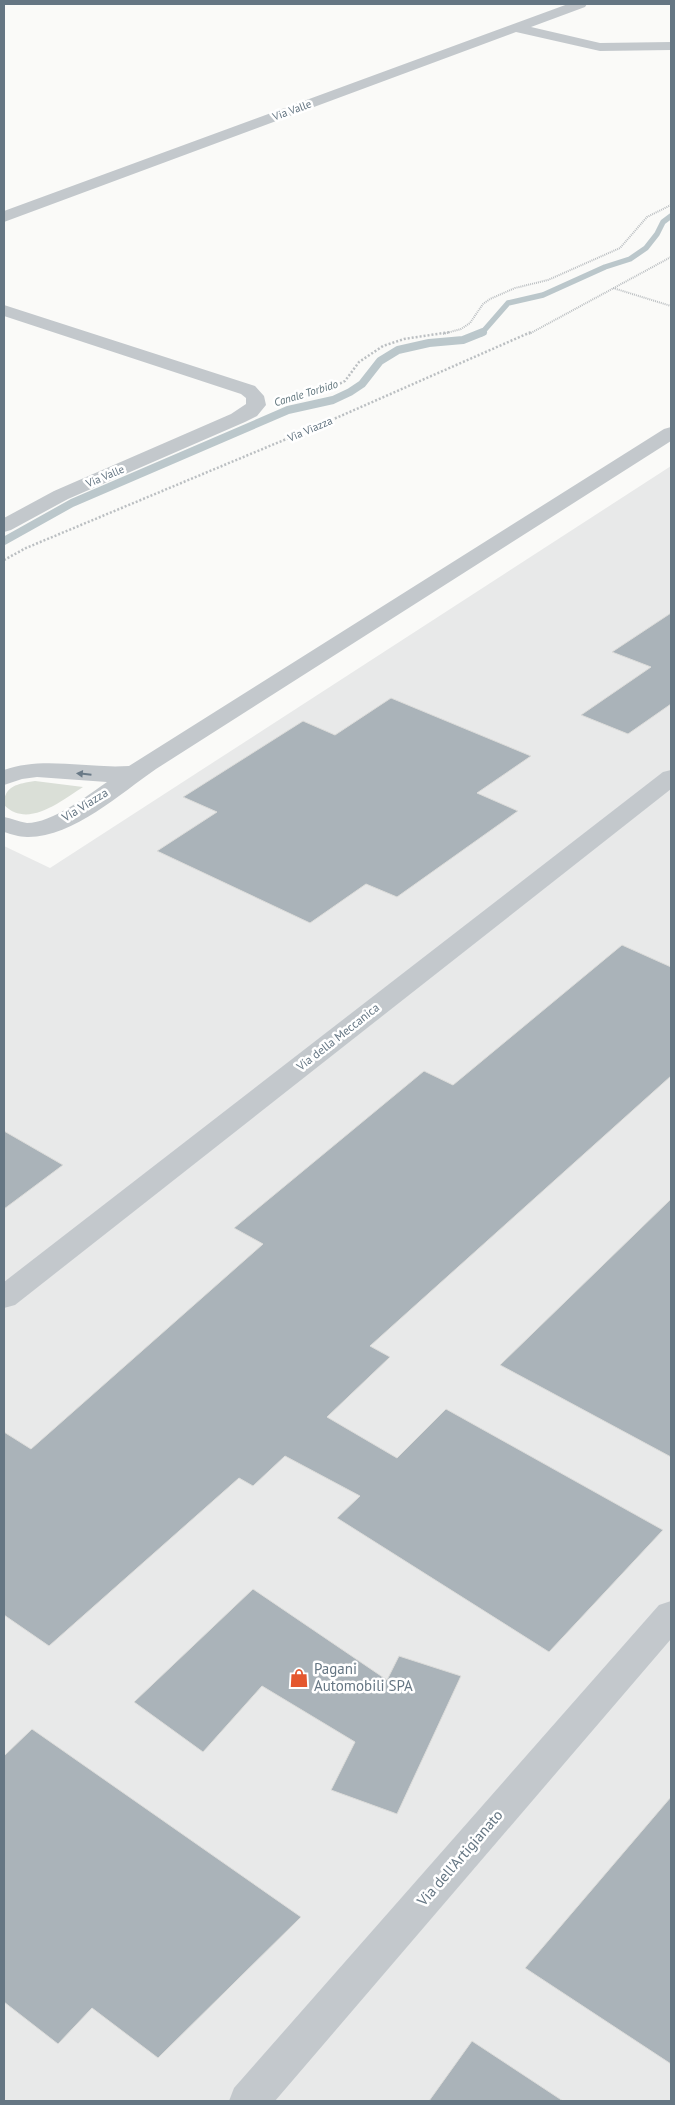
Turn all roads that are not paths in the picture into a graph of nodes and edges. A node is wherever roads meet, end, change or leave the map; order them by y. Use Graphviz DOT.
graph roads {
  1 [pos="580,4"];
  2 [pos="516,28"];
  3 [pos="671,46"];
  4 [pos="4,217"];
  5 [pos="4,310"];
  6 [pos="671,433"];
  7 [pos="650,447"];
  8 [pos="671,453"];
  9 [pos="4,526"];
  10 [pos="133,774"];
  11 [pos="671,777"];
  12 [pos="4,778"];
  13 [pos="4,824"];
  14 [pos="4,1298"];
  15 [pos="671,1615"];
  16 [pos="249,2101"];
  1 -- 2 [label="street, Via Valle"];
  2 -- 3 [label="street"];
  2 -- 4 [label="street, Via Valle"];
  5 -- 9 [label="street, Via Valle"];
  6 -- 7 [label="street, Via Viazza"];
  7 -- 8 [label="street"];
  7 -- 10 [label="street, Via Viazza"];
  10 -- 12 [label="street, Via Viazza, one-way"];
  10 -- 13 [label="street, Via Viazza"];
  11 -- 14 [label="street, Via della Meccanica"];
  15 -- 16 [label="street, Via dell'Artigianato"];
}
